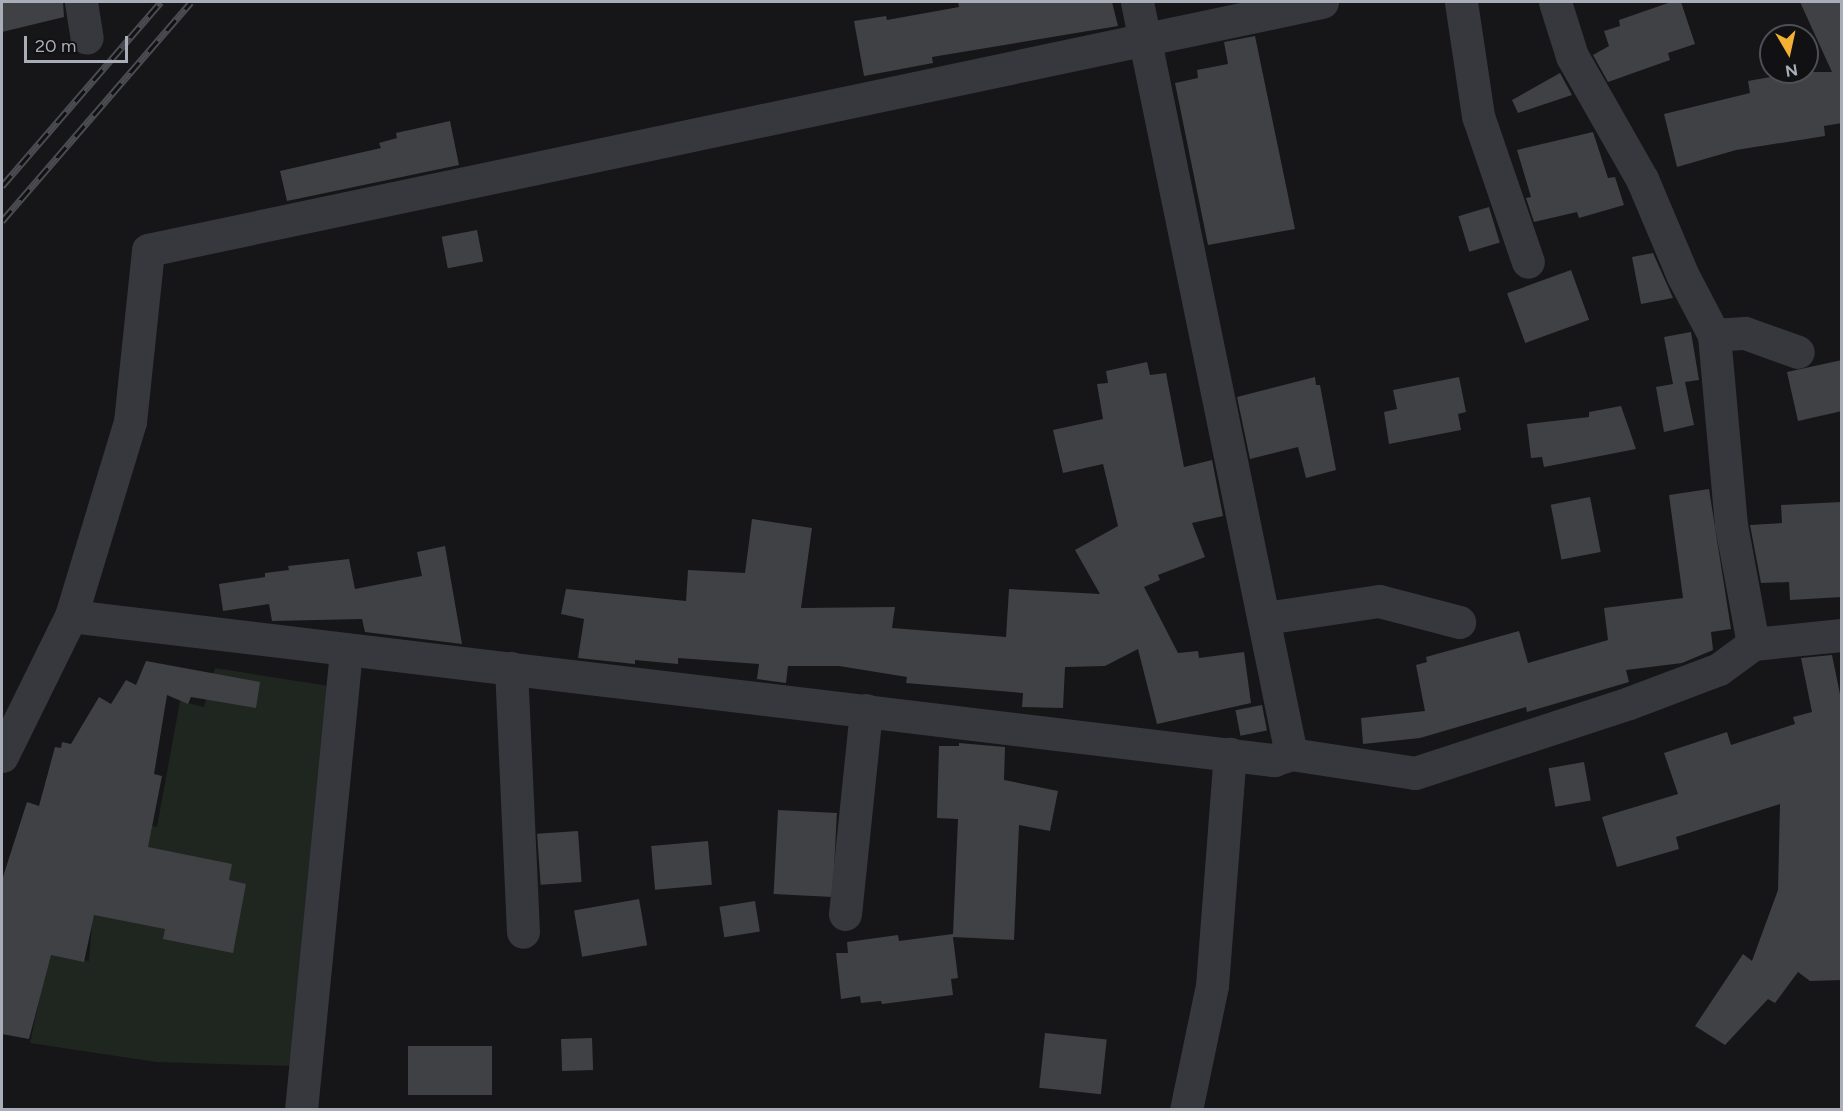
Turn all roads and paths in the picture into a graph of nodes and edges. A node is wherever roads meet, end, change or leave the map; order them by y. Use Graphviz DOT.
graph roads {
  1 [pos="81,2"];
  2 [pos="1137,2"];
  3 [pos="1322,2"];
  4 [pos="1461,2"];
  5 [pos="1555,2"];
  6 [pos="87,38"];
  7 [pos="1145,41"];
  8 [pos="1528,262"];
  9 [pos="1714,335"];
  10 [pos="1798,352"];
  11 [pos="71,616"];
  12 [pos="1265,618"];
  13 [pos="1459,622"];
  14 [pos="1841,638"];
  15 [pos="1753,644"];
  16 [pos="346,649"];
  17 [pos="511,668"];
  18 [pos="866,710"];
  19 [pos="1230,754"];
  20 [pos="1291,754"];
  21 [pos="2,756"];
  22 [pos="845,914"];
  23 [pos="523,932"];
  24 [pos="301,1110"];
  25 [pos="1186,1110"];
  1 -- 6 [label="street"];
  2 -- 7 [label="street"];
  3 -- 7 [label="street"];
  4 -- 8 [label="street"];
  5 -- 9 [label="street"];
  7 -- 11 [label="street"];
  7 -- 12 [label="street"];
  9 -- 10 [label="street"];
  9 -- 15 [label="street"];
  11 -- 16 [label="street"];
  11 -- 21 [label="street"];
  12 -- 13 [label="street"];
  12 -- 20 [label="street"];
  14 -- 15 [label="street"];
  15 -- 20 [label="street"];
  16 -- 17 [label="street"];
  16 -- 24 [label="street"];
  17 -- 18 [label="street"];
  17 -- 23 [label="street"];
  18 -- 19 [label="street"];
  18 -- 22 [label="street"];
  19 -- 20 [label="street"];
  19 -- 25 [label="street"];
}
